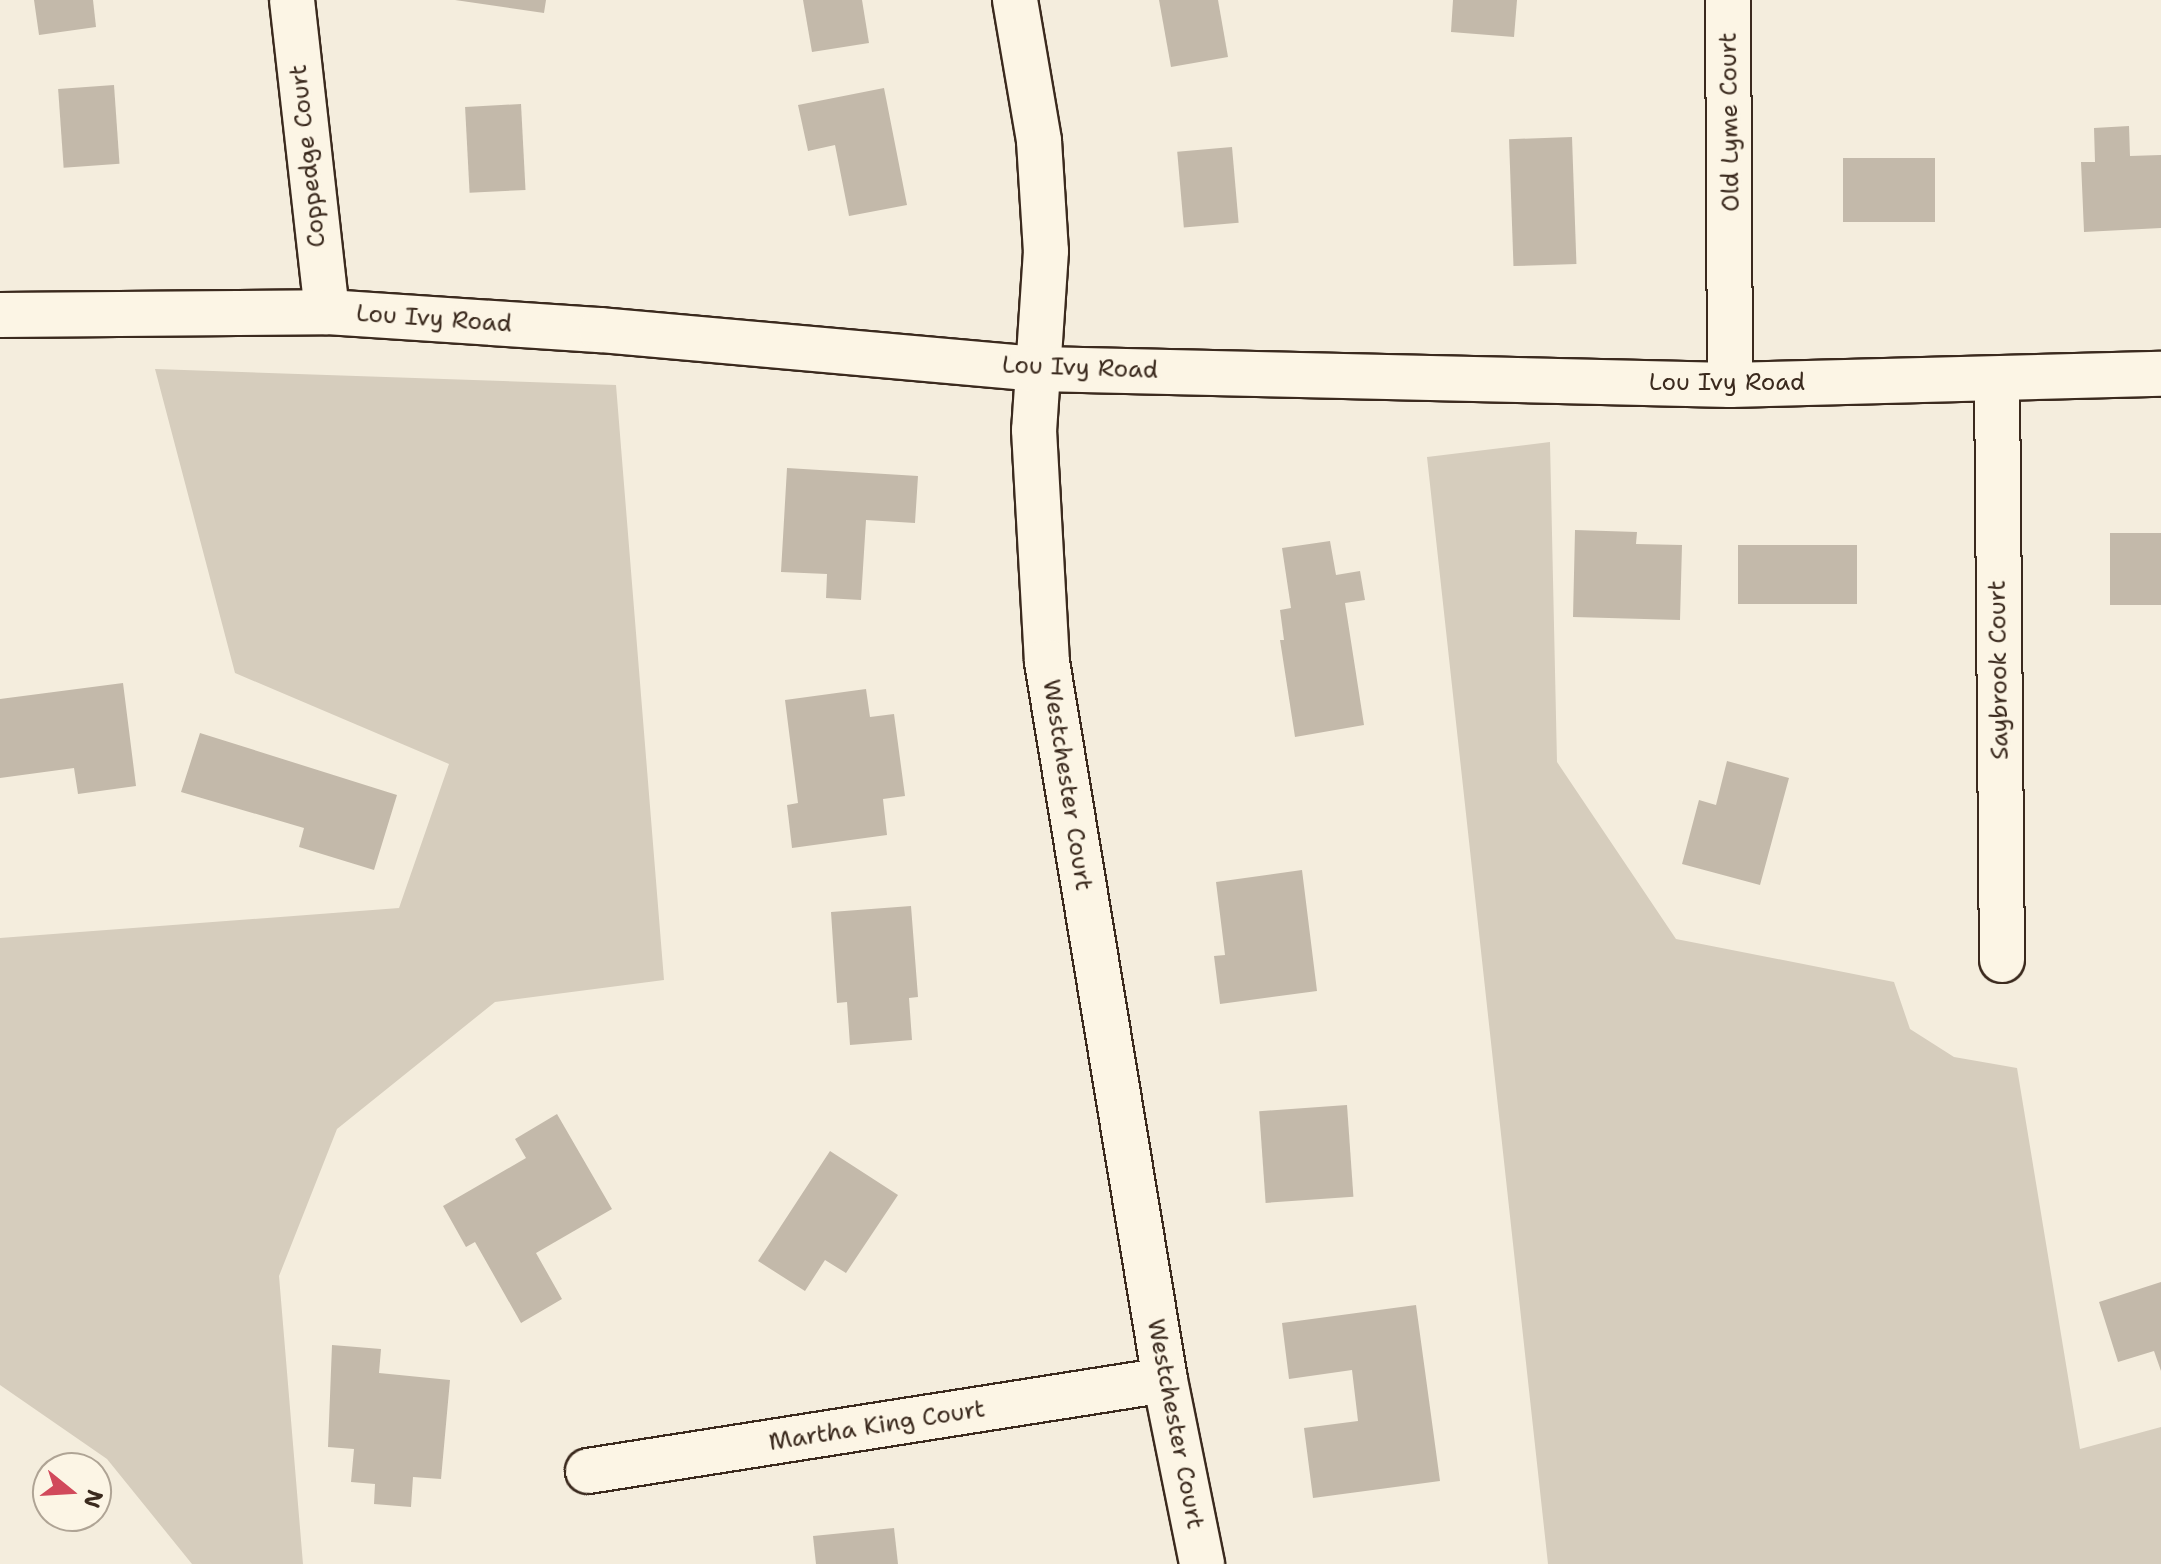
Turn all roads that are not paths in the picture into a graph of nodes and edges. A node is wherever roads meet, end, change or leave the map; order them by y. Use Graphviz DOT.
graph roads {
  1 [pos="292,0"];
  2 [pos="1015,0"];
  3 [pos="1728,0"];
  4 [pos="327,312"];
  5 [pos="0,315"];
  6 [pos="1039,369"];
  7 [pos="2161,374"];
  8 [pos="1997,380"];
  9 [pos="1730,385"];
  10 [pos="2002,960"];
  11 [pos="1165,1380"];
  12 [pos="588,1471"];
  13 [pos="1202,1564"];
  1 -- 4 [label="street, Coppedge Court"];
  2 -- 6 [label="street, Westchester Court"];
  3 -- 9 [label="street, Old Lyme Court"];
  4 -- 5 [label="street, Lou Ivy Road"];
  4 -- 6 [label="street, Lou Ivy Road"];
  6 -- 9 [label="street, Lou Ivy Road"];
  6 -- 11 [label="street, Westchester Court"];
  7 -- 8 [label="street, Lou Ivy Road"];
  8 -- 9 [label="street, Lou Ivy Road"];
  8 -- 10 [label="street, Saybrook Court"];
  11 -- 12 [label="street, Martha King Court"];
  11 -- 13 [label="street, Westchester Court"];
}
